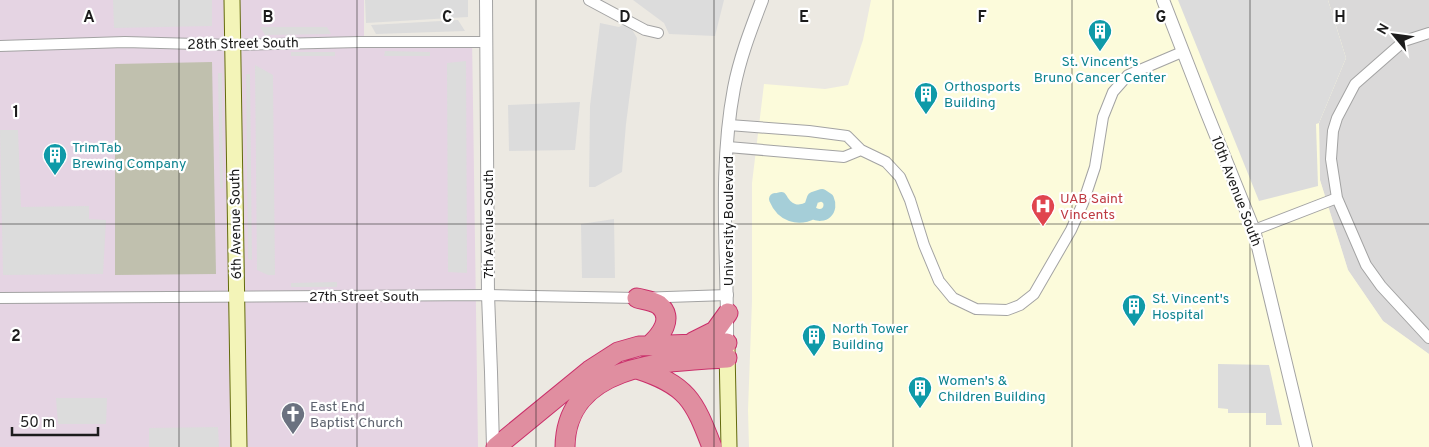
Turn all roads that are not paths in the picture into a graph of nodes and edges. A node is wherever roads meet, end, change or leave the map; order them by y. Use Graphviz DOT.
graph roads {
  1 [pos="232,0"];
  2 [pos="486,0"];
  3 [pos="589,0"];
  4 [pos="762,0"];
  5 [pos="1163,0"];
  6 [pos="658,33"];
  7 [pos="1429,33"];
  8 [pos="487,42"];
  9 [pos="232,44"];
  10 [pos="0,46"];
  11 [pos="1182,52"];
  12 [pos="729,125"];
  13 [pos="728,147"];
  14 [pos="861,150"];
  15 [pos="1337,198"];
  16 [pos="1254,230"];
  17 [pos="488,295"];
  18 [pos="236,296"];
  19 [pos="0,298"];
  20 [pos="637,298"];
  21 [pos="728,304"];
  22 [pos="1429,338"];
  23 [pos="690,344"];
  24 [pos="650,345"];
  25 [pos="727,351"];
  26 [pos="636,369"];
  27 [pos="239,447"];
  28 [pos="494,447"];
  29 [pos="565,447"];
  30 [pos="712,447"];
  31 [pos="729,447"];
  32 [pos="1306,447"];
  1 -- 9 [label="main road, 6th Avenue South"];
  2 -- 8 [label="street, 7th Avenue South"];
  3 -- 6 [label="street"];
  4 -- 12 [label="street, University Boulevard"];
  5 -- 11 [label="street, 10th Avenue South"];
  7 -- 15 [label="street"];
  8 -- 9 [label="street, 28th Street South"];
  8 -- 17 [label="street, 7th Avenue South"];
  9 -- 10 [label="street, 28th Street South"];
  9 -- 18 [label="main road, 6th Avenue South"];
  11 -- 14 [label="street"];
  11 -- 16 [label="street, 10th Avenue South"];
  12 -- 13 [label="street, University Boulevard"];
  12 -- 14 [label="street"];
  13 -- 14 [label="street"];
  13 -- 21 [label="street, University Boulevard"];
  15 -- 16 [label="street"];
  15 -- 22 [label="street"];
  16 -- 32 [label="street, 10th Avenue South"];
  17 -- 18 [label="street, 27th Street South"];
  17 -- 20 [label="street, 27th Street South"];
  17 -- 28 [label="street, 7th Avenue South"];
  18 -- 19 [label="street, 27th Street South"];
  18 -- 27 [label="main road, 6th Avenue South"];
  20 -- 21 [label="street, 27th Street South"];
  20 -- 24 [label="highway"];
  21 -- 23 [label="highway"];
  21 -- 25 [label="street, University Boulevard"];
  23 -- 24 [label="highway"];
  23 -- 25 [label="highway"];
  24 -- 28 [label="highway"];
  25 -- 26 [label="highway"];
  25 -- 31 [label="main road, University Boulevard"];
  26 -- 29 [label="highway"];
  26 -- 30 [label="highway"];
}
